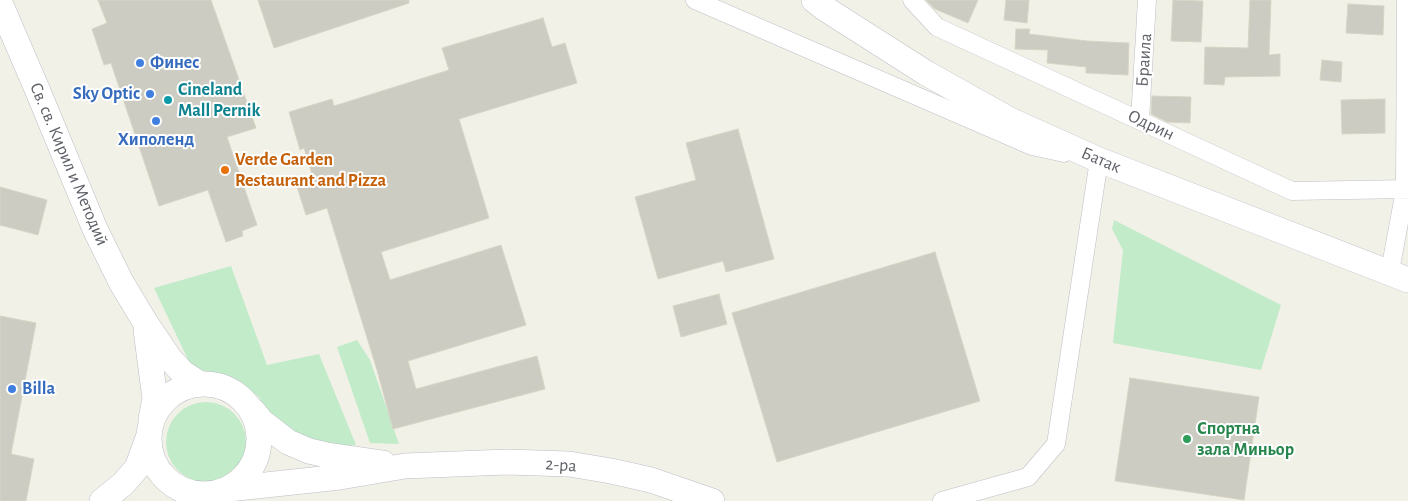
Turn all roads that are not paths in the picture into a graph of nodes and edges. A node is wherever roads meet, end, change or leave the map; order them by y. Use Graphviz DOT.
graph roads {
  1 [pos="695,0"];
  2 [pos="814,0"];
  3 [pos="912,0"];
  4 [pos="1148,0"];
  5 [pos="1406,0"];
  6 [pos="2,15"];
  7 [pos="1140,120"];
  8 [pos="1099,160"];
  9 [pos="1407,189"];
  10 [pos="1399,275"];
  11 [pos="145,322"];
  12 [pos="200,384"];
  13 [pos="251,409"];
  14 [pos="149,430"];
  15 [pos="406,466"];
  16 [pos="229,489"];
  17 [pos="187,493"];
  18 [pos="102,501"];
  19 [pos="164,501"];
  20 [pos="712,501"];
  21 [pos="942,501"];
  1 -- 8 [label="street"];
  2 -- 8 [label="main road, Батак"];
  3 -- 7 [label="street, Одрин"];
  4 -- 7 [label="street, Браила"];
  5 -- 9 [label="street"];
  6 -- 11 [label="main road, Св. св. Кирил и Методий"];
  7 -- 9 [label="street, Одрин"];
  8 -- 10 [label="main road, Батак"];
  8 -- 21 [label="street"];
  9 -- 10 [label="street"];
  11 -- 12 [label="main road, Св. св. Кирил и Методий"];
  11 -- 14 [label="main road, Св. св. Кирил и Методий"];
  12 -- 13 [label="main road"];
  12 -- 14 [label="main road"];
  13 -- 15 [label="main road, 2-ра"];
  13 -- 16 [label="main road"];
  14 -- 17 [label="main road"];
  14 -- 18 [label="main road, Св. св. Кирил и Методий"];
  15 -- 16 [label="main road, 2-ра"];
  15 -- 20 [label="main road, 2-ра"];
  16 -- 17 [label="main road"];
  17 -- 19 [label="main road"];
}
